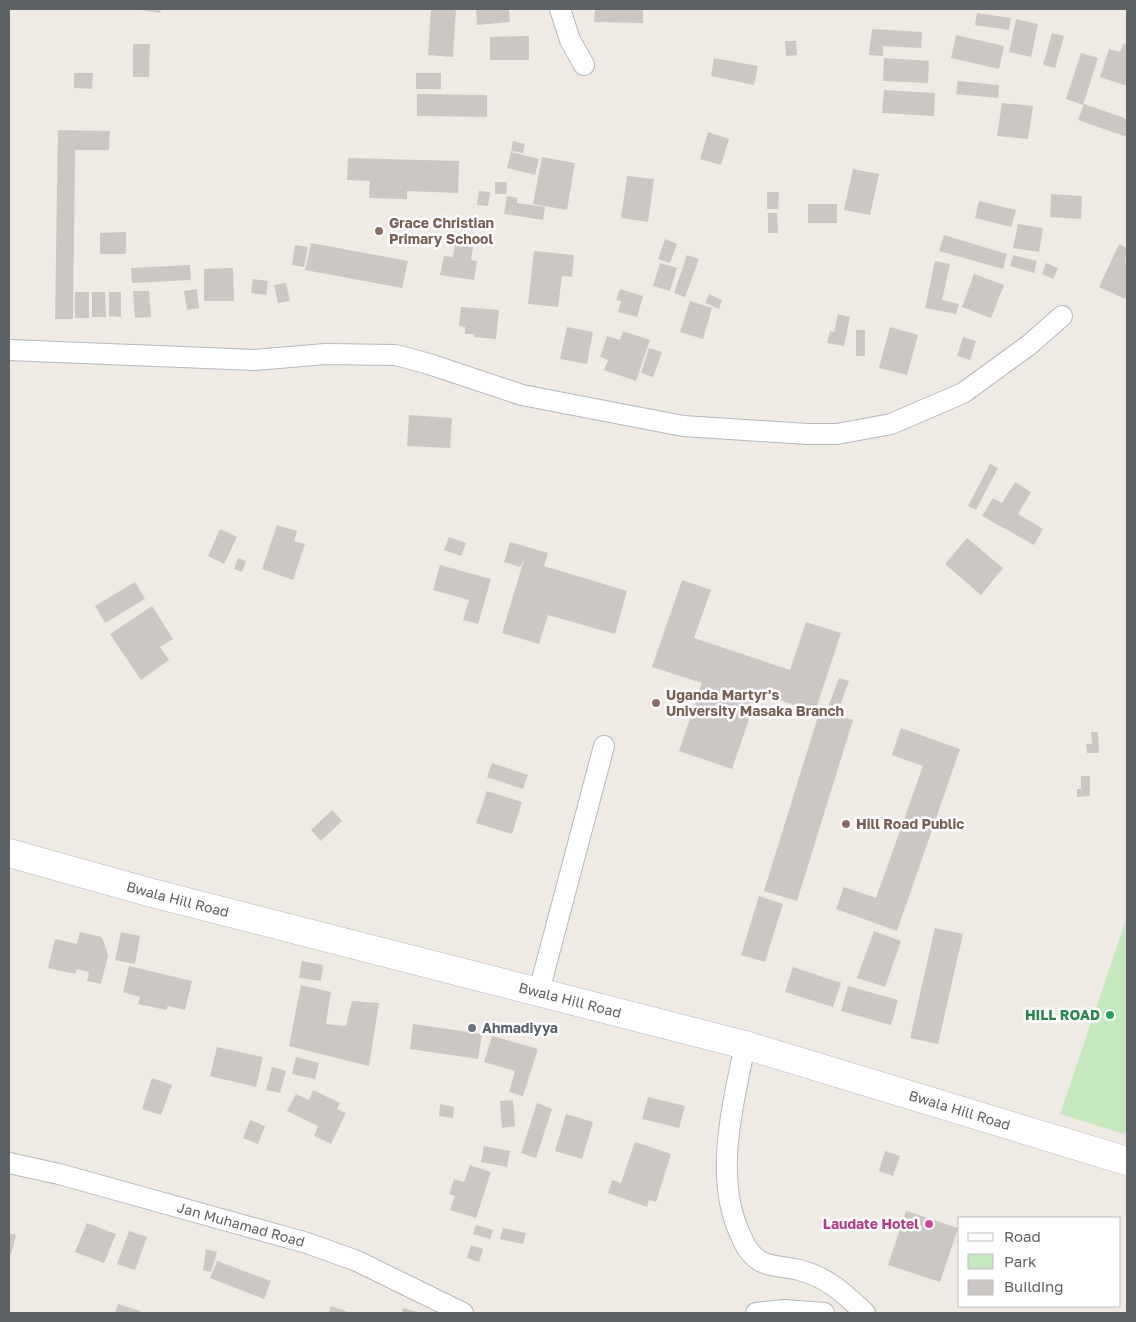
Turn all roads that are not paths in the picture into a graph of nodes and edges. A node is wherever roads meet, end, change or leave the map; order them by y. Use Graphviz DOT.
graph roads {
  1 [pos="560,9"];
  2 [pos="584,65"];
  3 [pos="1062,316"];
  4 [pos="9,350"];
  5 [pos="604,746"];
  6 [pos="9,853"];
  7 [pos="539,992"];
  8 [pos="745,1045"];
  9 [pos="1127,1161"];
  10 [pos="9,1163"];
  11 [pos="783,1312"];
  12 [pos="463,1313"];
  13 [pos="756,1313"];
  14 [pos="824,1313"];
  15 [pos="865,1313"];
  1 -- 2 [label="street"];
  3 -- 4 [label="street"];
  5 -- 7 [label="street"];
  6 -- 7 [label="street, Bwala Hill Road"];
  7 -- 8 [label="street, Bwala Hill Road"];
  8 -- 9 [label="street, Bwala Hill Road"];
  8 -- 15 [label="street"];
  10 -- 12 [label="street, Jan Muhamad Road"];
  11 -- 13 [label="street"];
  11 -- 14 [label="street"];
}
